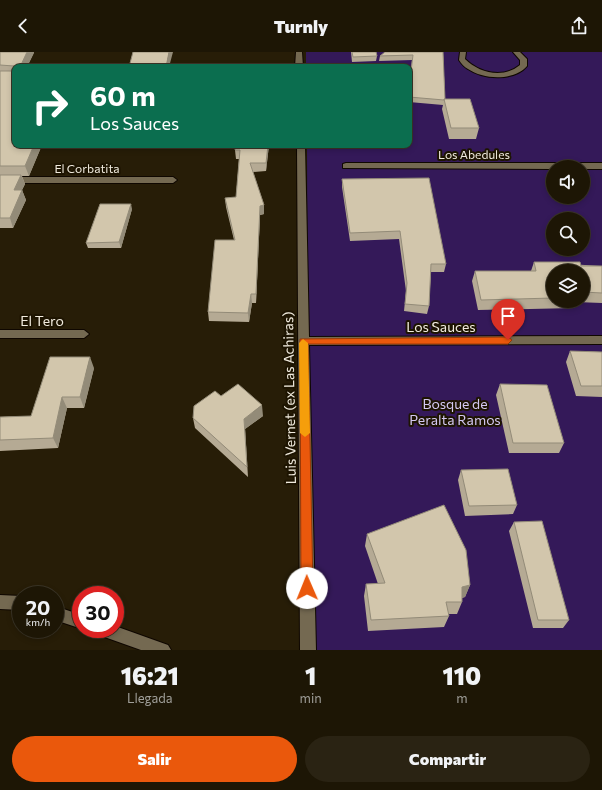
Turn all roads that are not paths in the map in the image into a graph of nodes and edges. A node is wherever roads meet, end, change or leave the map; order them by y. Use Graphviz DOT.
graph roads {
  1 [pos="299,52"];
  2 [pos="463,52"];
  3 [pos="516,52"];
  4 [pos="299,64"];
  5 [pos="300,148"];
  6 [pos="346,166"];
  7 [pos="602,166"];
  8 [pos="0,180"];
  9 [pos="173,180"];
  10 [pos="0,334"];
  11 [pos="84,334"];
  12 [pos="602,340"];
  13 [pos="303,341"];
  14 [pos="0,602"];
  15 [pos="12,603"];
  16 [pos="124,637"];
  17 [pos="163,650"];
  18 [pos="308,650"];
  1 -- 4 [label="street"];
  2 -- 3 [label="street"];
  5 -- 13 [label="street, Luis Vernet (ex Las Achiras)"];
  6 -- 7 [label="street, Los Abedules"];
  8 -- 9 [label="street, El Corbatita"];
  10 -- 11 [label="street, El Tero"];
  12 -- 13 [label="street, Los Sauces"];
  13 -- 18 [label="street, Luis Vernet (ex Las Achiras)"];
  14 -- 15 [label="street"];
  16 -- 17 [label="street"];
}
